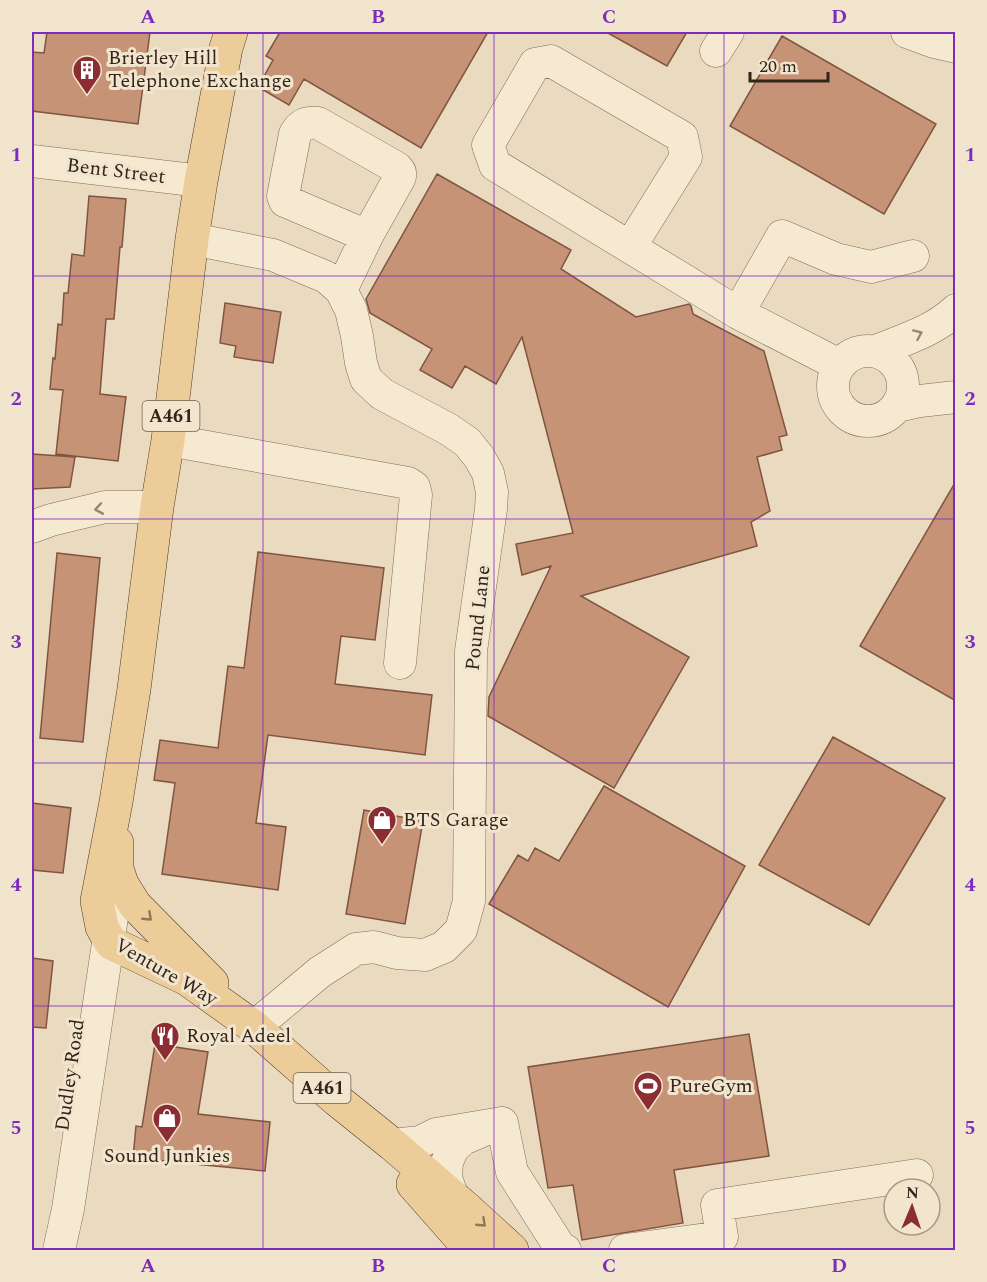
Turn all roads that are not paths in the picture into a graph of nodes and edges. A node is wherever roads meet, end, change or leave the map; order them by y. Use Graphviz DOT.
graph roads {
  1 [pos="231,32"];
  2 [pos="907,32"];
  3 [pos="956,47"];
  4 [pos="32,161"];
  5 [pos="201,181"];
  6 [pos="367,236"];
  7 [pos="192,239"];
  8 [pos="630,247"];
  9 [pos="913,256"];
  10 [pos="341,290"];
  11 [pos="956,310"];
  12 [pos="738,313"];
  13 [pos="876,351"];
  14 [pos="839,365"];
  15 [pos="956,397"];
  16 [pos="898,405"];
  17 [pos="168,440"];
  18 [pos="157,507"];
  19 [pos="32,527"];
  20 [pos="399,663"];
  21 [pos="116,802"];
  22 [pos="117,869"];
  23 [pos="97,901"];
  24 [pos="109,938"];
  25 [pos="254,1027"];
  26 [pos="502,1123"];
  27 [pos="393,1145"];
  28 [pos="917,1175"];
  29 [pos="444,1204"];
  30 [pos="53,1251"];
  31 [pos="58,1251"];
  32 [pos="444,1251"];
  33 [pos="471,1251"];
  34 [pos="512,1251"];
  35 [pos="565,1251"];
  36 [pos="625,1251"];
  1 -- 5 [label="main road, A461"];
  2 -- 3 [label="street"];
  4 -- 5 [label="street, Bent Street"];
  5 -- 7 [label="main road, A461"];
  6 -- 10 [label="street"];
  7 -- 10 [label="street"];
  7 -- 17 [label="main road, A461"];
  8 -- 8 [label="street"];
  8 -- 12 [label="street"];
  9 -- 12 [label="street"];
  10 -- 25 [label="street, Pound Lane"];
  13 -- 11 [label="street, one-way"];
  12 -- 14 [label="street"];
  13 -- 14 [label="street"];
  13 -- 16 [label="street"];
  14 -- 16 [label="street"];
  15 -- 16 [label="street"];
  17 -- 18 [label="main road, A461"];
  17 -- 20 [label="street"];
  18 -- 19 [label="street, one-way"];
  18 -- 21 [label="main road, A461"];
  21 -- 22 [label="main road"];
  21 -- 23 [label="main road, A461"];
  22 -- 24 [label="street"];
  22 -- 25 [label="main road, one-way"];
  23 -- 24 [label="main road, Venture Way / A461"];
  23 -- 30 [label="street, Dudley Road"];
  24 -- 25 [label="main road, Venture Way / A461"];
  24 -- 31 [label="street"];
  25 -- 27 [label="main road, Venture Way / A461"];
  26 -- 27 [label="street"];
  26 -- 29 [label="street"];
  26 -- 35 [label="street"];
  27 -- 29 [label="main road, Venture Way / A461"];
  28 -- 36 [label="street"];
  29 -- 32 [label="main road"];
  29 -- 33 [label="main road, Venture Way / A461"];
  29 -- 34 [label="main road, Venture Way / A461, one-way"];
}
